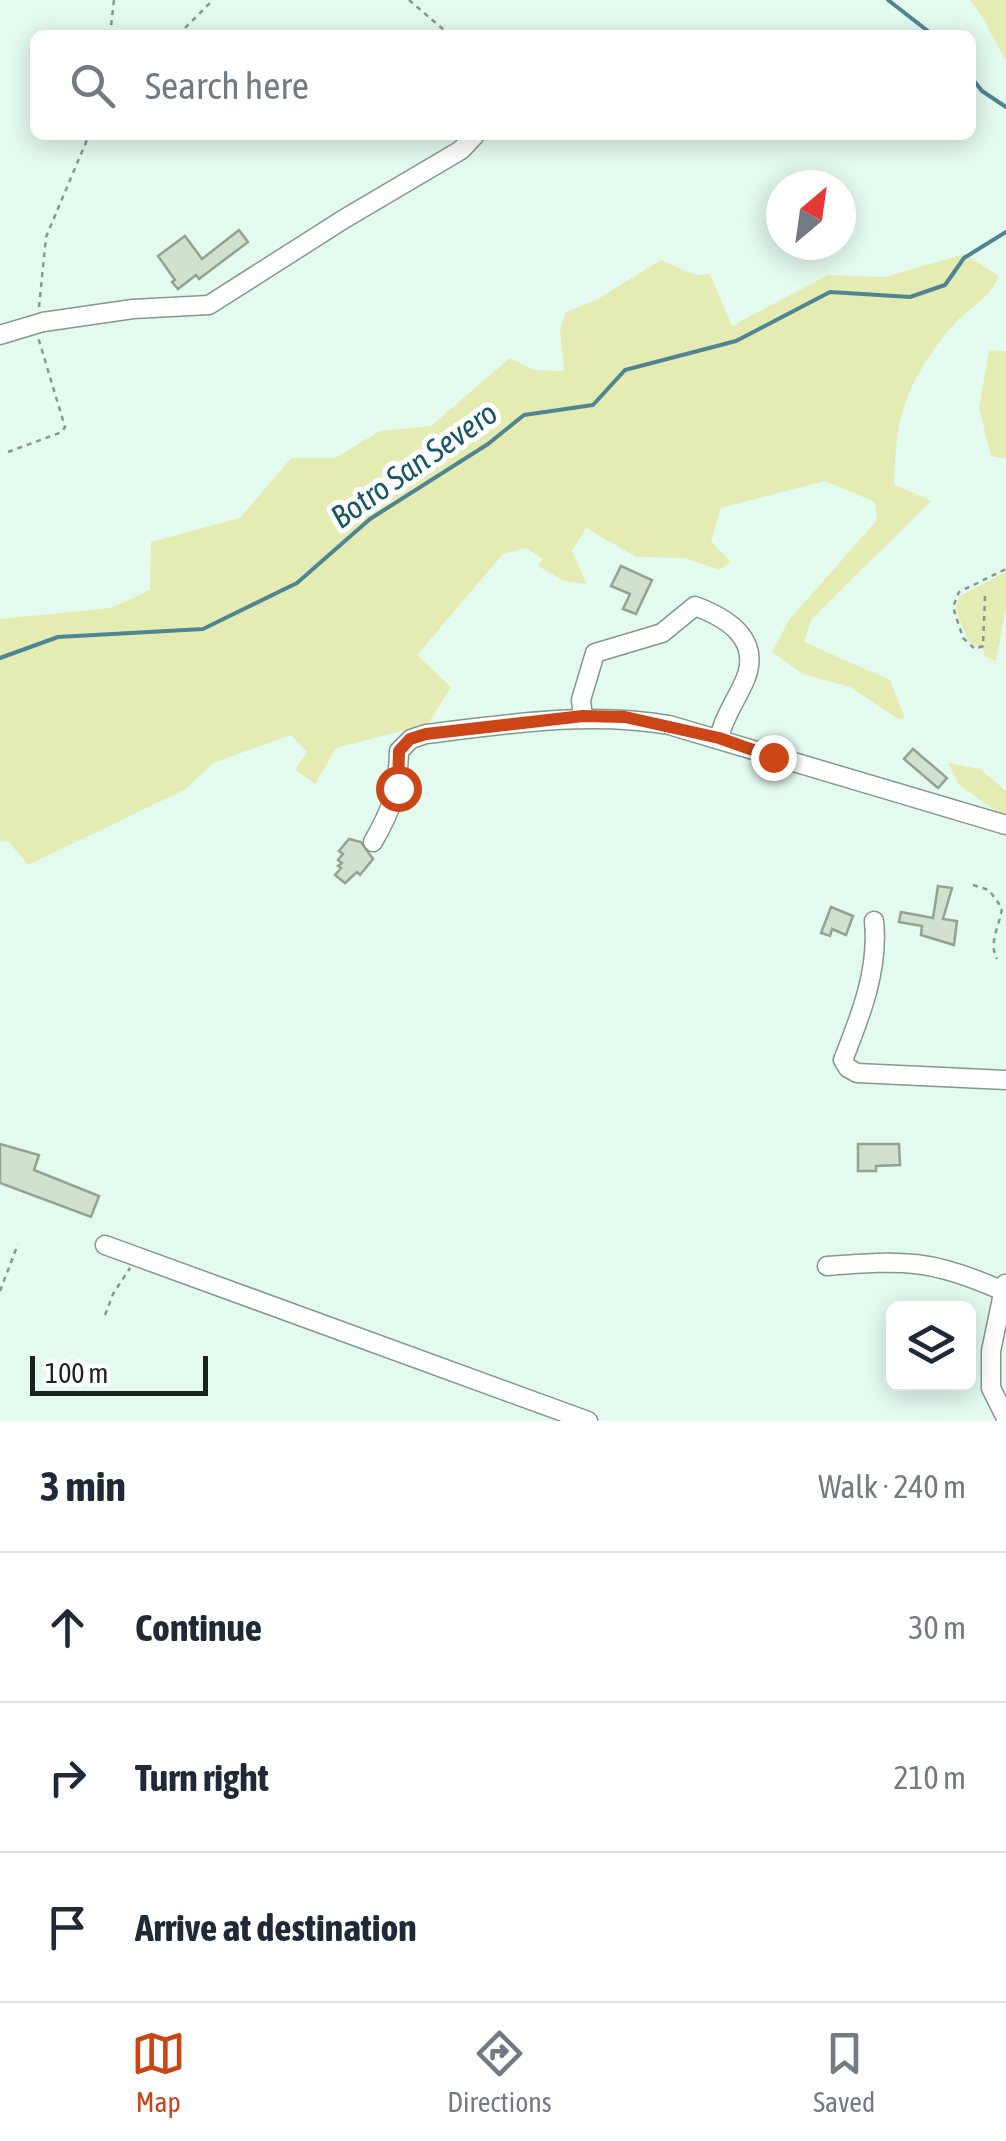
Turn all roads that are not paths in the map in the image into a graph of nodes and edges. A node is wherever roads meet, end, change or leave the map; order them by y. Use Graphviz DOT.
graph roads {
  1 [pos="470,140"];
  2 [pos="0,335"];
  3 [pos="583,716"];
  4 [pos="719,738"];
  5 [pos="1006,825"];
  6 [pos="373,842"];
  7 [pos="874,921"];
  8 [pos="1006,1080"];
  9 [pos="105,1245"];
  10 [pos="828,1266"];
  11 [pos="1005,1286"];
  12 [pos="1006,1418"];
  13 [pos="588,1421"];
  1 -- 2 [label="street"];
  3 -- 4 [label="street"];
  3 -- 4 [label="street"];
  3 -- 6 [label="street"];
  4 -- 5 [label="street"];
  7 -- 8 [label="street"];
  9 -- 13 [label="street"];
  10 -- 11 [label="street"];
  11 -- 12 [label="street"];
}
